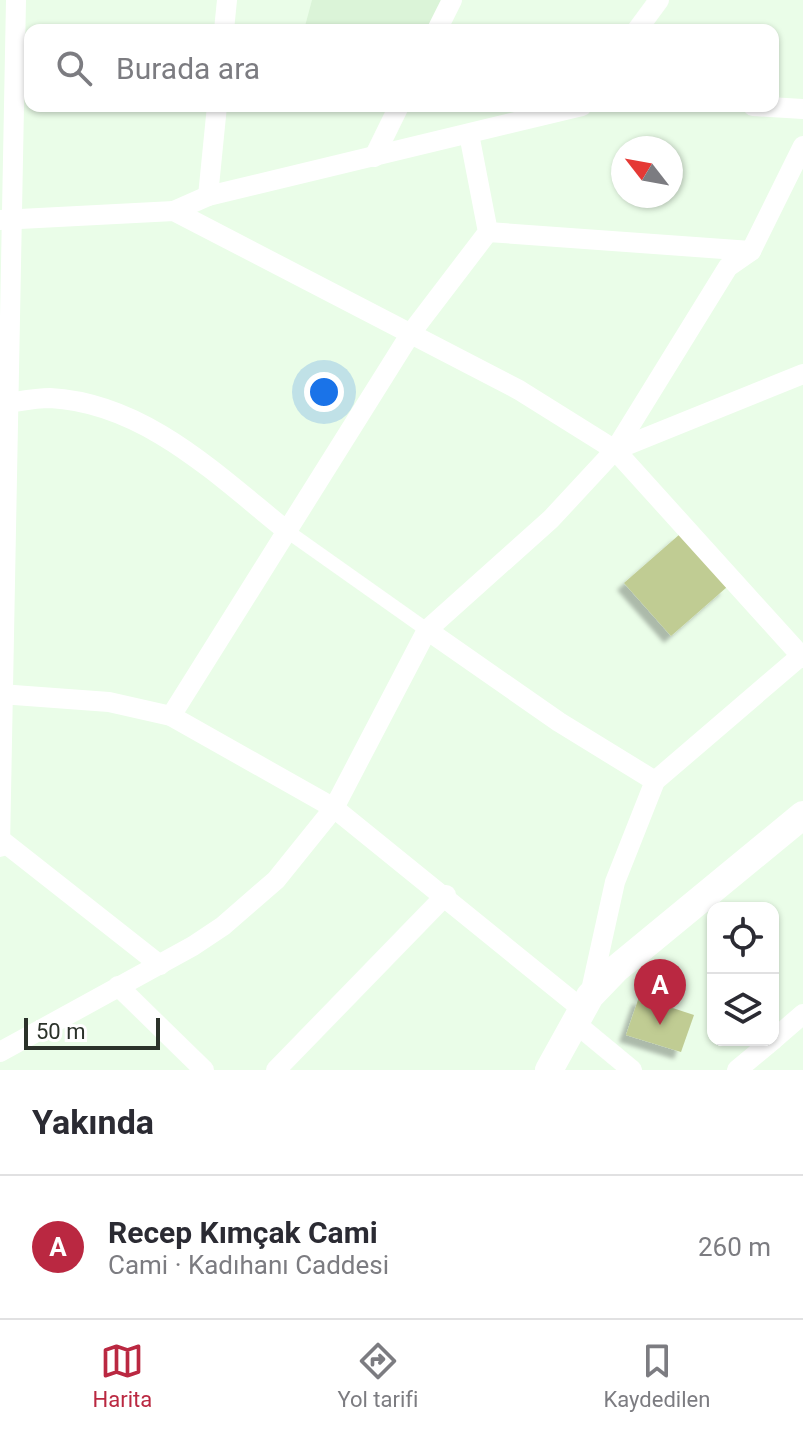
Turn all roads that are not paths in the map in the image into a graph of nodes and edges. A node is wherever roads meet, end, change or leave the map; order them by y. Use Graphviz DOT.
graph roads {
  1 [pos="16,0"];
  2 [pos="227,0"];
  3 [pos="452,0"];
  4 [pos="659,0"];
  5 [pos="225,24"];
  6 [pos="440,24"];
  7 [pos="641,24"];
  8 [pos="779,108"];
  9 [pos="803,109"];
  10 [pos="216,112"];
  11 [pos="396,112"];
  12 [pos="558,112"];
  13 [pos="469,134"];
  14 [pos="803,146"];
  15 [pos="374,157"];
  16 [pos="208,196"];
  17 [pos="174,211"];
  18 [pos="5,219"];
  19 [pos="488,232"];
  20 [pos="751,251"];
  21 [pos="411,333"];
  22 [pos="803,374"];
  23 [pos="7,403"];
  24 [pos="615,450"];
  25 [pos="287,531"];
  26 [pos="427,630"];
  27 [pos="802,656"];
  28 [pos="1,694"];
  29 [pos="171,716"];
  30 [pos="655,781"];
  31 [pos="334,808"];
  32 [pos="803,815"];
  33 [pos="0,839"];
  34 [pos="0,847"];
  35 [pos="446,895"];
  36 [pos="160,965"];
  37 [pos="118,986"];
  38 [pos="582,1009"];
  39 [pos="803,1014"];
  40 [pos="779,1035"];
  41 [pos="766,1046"];
  42 [pos="0,1052"];
  43 [pos="204,1070"];
  44 [pos="276,1070"];
  45 [pos="549,1070"];
  46 [pos="632,1070"];
  47 [pos="737,1070"];
  1 -- 18 [label="street"];
  2 -- 5 [label="street"];
  3 -- 6 [label="street"];
  4 -- 7 [label="street"];
  8 -- 9 [label="street"];
  10 -- 16 [label="street"];
  11 -- 15 [label="street"];
  12 -- 13 [label="street"];
  13 -- 15 [label="street"];
  13 -- 19 [label="street"];
  14 -- 20 [label="street"];
  15 -- 16 [label="street"];
  16 -- 17 [label="street"];
  17 -- 18 [label="street"];
  17 -- 21 [label="street"];
  18 -- 23 [label="street"];
  19 -- 20 [label="street"];
  19 -- 21 [label="street"];
  20 -- 24 [label="street"];
  21 -- 24 [label="street"];
  21 -- 25 [label="street"];
  22 -- 24 [label="street"];
  23 -- 25 [label="street"];
  23 -- 28 [label="street"];
  24 -- 26 [label="street"];
  24 -- 27 [label="street"];
  25 -- 26 [label="street"];
  25 -- 29 [label="street"];
  26 -- 30 [label="street"];
  26 -- 31 [label="street"];
  27 -- 30 [label="street"];
  28 -- 29 [label="street"];
  28 -- 33 [label="street"];
  29 -- 31 [label="street"];
  30 -- 38 [label="street"];
  31 -- 35 [label="street"];
  31 -- 36 [label="street"];
  32 -- 38 [label="main road"];
  33 -- 34 [label="street"];
  33 -- 36 [label="street"];
  35 -- 38 [label="street"];
  35 -- 44 [label="street"];
  36 -- 37 [label="street"];
  37 -- 42 [label="street"];
  37 -- 43 [label="street"];
  38 -- 45 [label="main road"];
  38 -- 46 [label="street"];
  39 -- 40 [label="street"];
  41 -- 47 [label="street"];
}
